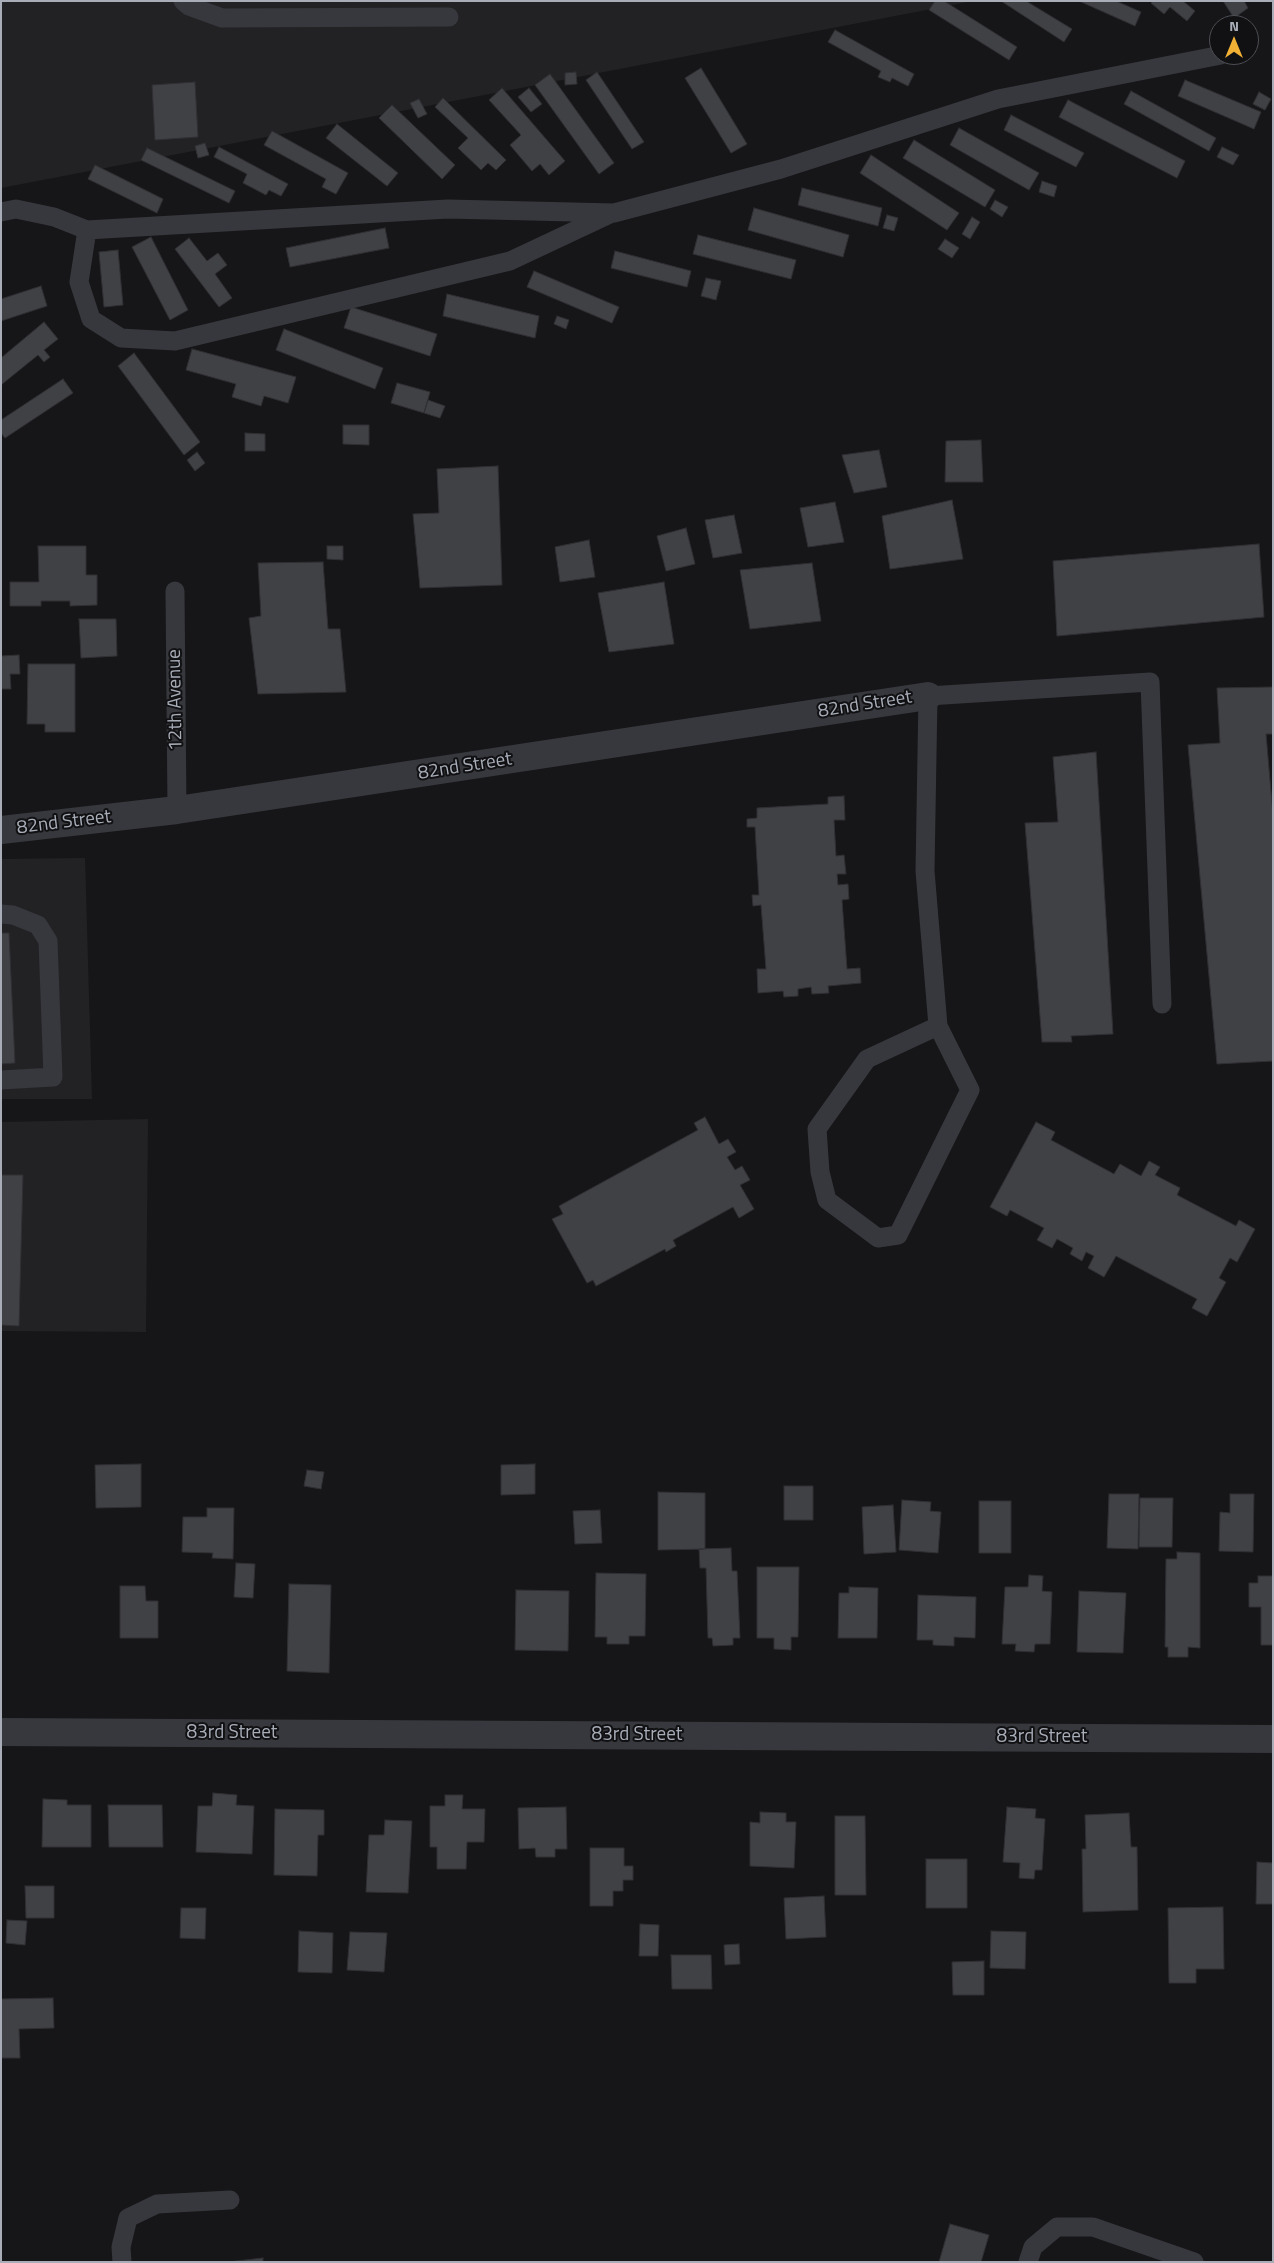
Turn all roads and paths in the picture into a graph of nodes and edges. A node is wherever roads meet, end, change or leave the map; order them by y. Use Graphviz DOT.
graph roads {
  1 [pos="187,3"];
  2 [pos="449,16"];
  3 [pos="1209,57"];
  4 [pos="1,212"];
  5 [pos="614,212"];
  6 [pos="87,230"];
  7 [pos="175,590"];
  8 [pos="928,696"];
  9 [pos="177,810"];
  10 [pos="1,830"];
  11 [pos="1,914"];
  12 [pos="1162,1004"];
  13 [pos="938,1026"];
  14 [pos="1,1080"];
  15 [pos="1,1732"];
  16 [pos="1273,1739"];
  17 [pos="230,2200"];
  18 [pos="122,2262"];
  19 [pos="1028,2262"];
  20 [pos="1194,2262"];
  1 -- 2 [label="lane"];
  3 -- 5 [label="lane"];
  4 -- 6 [label="lane"];
  5 -- 6 [label="lane"];
  5 -- 6 [label="lane"];
  7 -- 9 [label="lane, 12th Avenue"];
  8 -- 9 [label="street, 82nd Street"];
  8 -- 12 [label="lane"];
  8 -- 13 [label="lane"];
  9 -- 10 [label="street, 82nd Street"];
  11 -- 14 [label="lane"];
  13 -- 13 [label="lane"];
  15 -- 16 [label="street, 83rd Street"];
  17 -- 18 [label="lane"];
  19 -- 20 [label="lane"];
}
